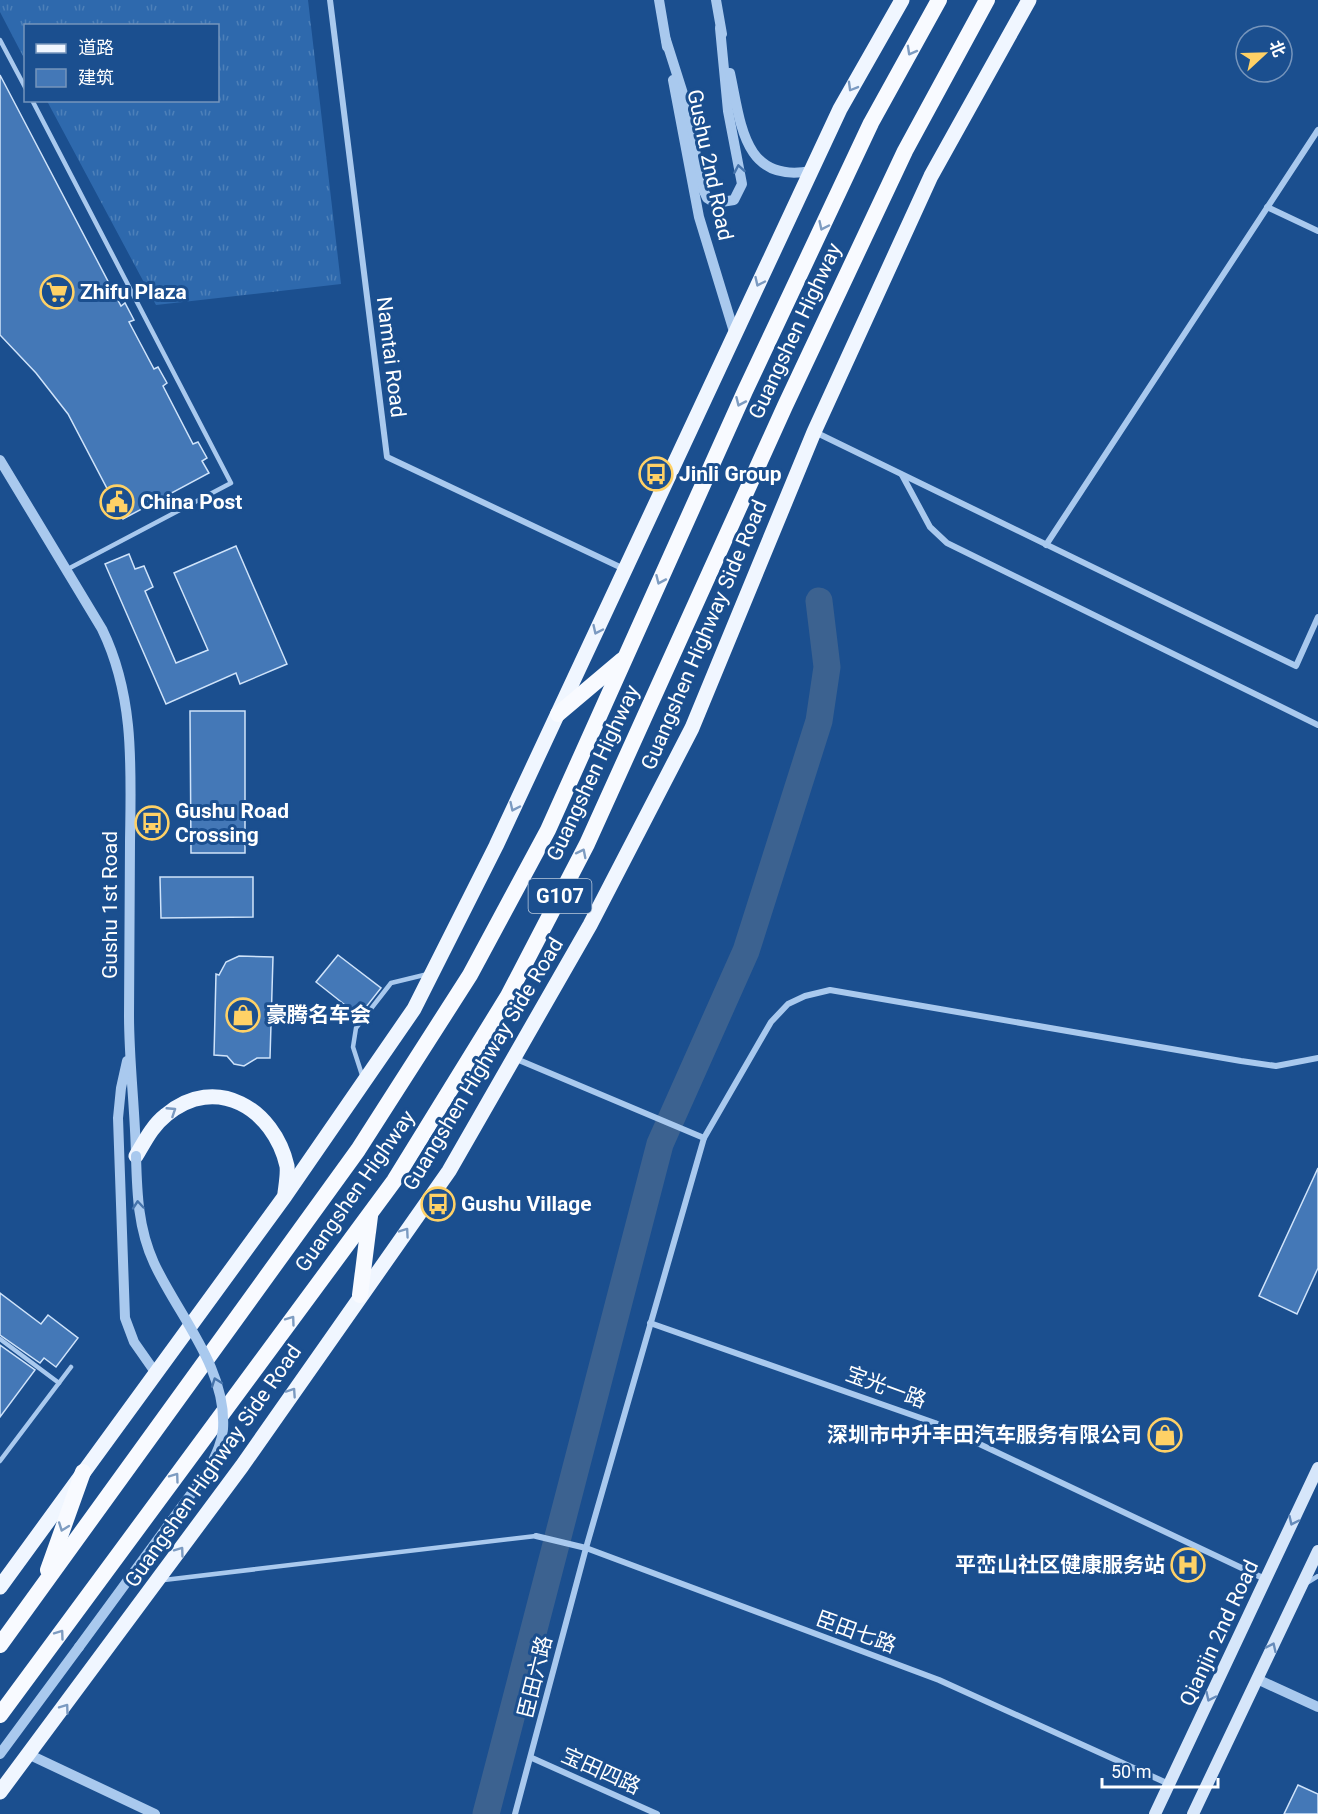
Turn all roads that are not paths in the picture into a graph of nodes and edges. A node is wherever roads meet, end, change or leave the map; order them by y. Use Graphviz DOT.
graph roads {
  1 [pos="330,0"];
  2 [pos="659,0"];
  3 [pos="716,0"];
  4 [pos="902,0"];
  5 [pos="939,0"];
  6 [pos="987,0"];
  7 [pos="1029,0"];
  8 [pos="720,28"];
  9 [pos="0,40"];
  10 [pos="666,40"];
  11 [pos="24,85"];
  12 [pos="33,102"];
  13 [pos="1318,130"];
  14 [pos="811,171"];
  15 [pos="1267,207"];
  16 [pos="1318,231"];
  17 [pos="735,335"];
  18 [pos="814,432"];
  19 [pos="0,460"];
  20 [pos="901,475"];
  21 [pos="1046,545"];
  22 [pos="626,569"];
  23 [pos="66,570"];
  24 [pos="1318,617"];
  25 [pos="625,658"];
  26 [pos="558,714"];
  27 [pos="1318,725"];
  28 [pos="435,969"];
  29 [pos="129,1055"];
  30 [pos="514,1058"];
  31 [pos="1318,1058"];
  32 [pos="363,1084"];
  33 [pos="704,1138"];
  34 [pos="136,1156"];
  35 [pos="285,1196"];
  36 [pos="370,1213"];
  37 [pos="360,1296"];
  38 [pos="650,1323"];
  39 [pos="0,1339"];
  40 [pos="71,1368"];
  41 [pos="155,1372"];
  42 [pos="59,1383"];
  43 [pos="0,1461"];
  44 [pos="1318,1468"];
  45 [pos="83,1472"];
  46 [pos="536,1536"];
  47 [pos="586,1548"];
  48 [pos="1318,1551"];
  49 [pos="1318,1576"];
  50 [pos="1266,1580"];
  51 [pos="159,1581"];
  52 [pos="0,1587"];
  53 [pos="1301,1587"];
  54 [pos="41,1588"];
  55 [pos="0,1646"];
  56 [pos="1257,1679"];
  57 [pos="1318,1707"];
  58 [pos="0,1715"];
  59 [pos="0,1754"];
  60 [pos="30,1755"];
  61 [pos="532,1758"];
  62 [pos="1169,1784"];
  63 [pos="0,1792"];
  64 [pos="155,1814"];
  65 [pos="515,1814"];
  66 [pos="657,1814"];
  67 [pos="1155,1814"];
  68 [pos="1193,1814"];
  1 -- 22 [label="street, Namtai Road"];
  2 -- 10 [label="street, Gushu 2nd Road"];
  3 -- 8 [label="street, Gushu 2nd Road"];
  4 -- 14 [label="main road, one-way"];
  5 -- 25 [label="highway, Guangshen Highway / G107, one-way"];
  36 -- 6 [label="highway, Guangshen Highway / G107, one-way"];
  7 -- 18 [label="main road, Guangshen Highway Side Road"];
  10 -- 8 [label="street, one-way"];
  8 -- 14 [label="street, Gushu 2nd Road"];
  9 -- 11 [label="lane"];
  10 -- 17 [label="street, Gushu 2nd Road"];
  12 -- 23 [label="lane"];
  13 -- 15 [label="street"];
  14 -- 17 [label="main road, one-way"];
  15 -- 16 [label="street"];
  15 -- 21 [label="street"];
  17 -- 22 [label="main road"];
  18 -- 20 [label="street"];
  18 -- 30 [label="main road, Guangshen Highway Side Road"];
  19 -- 23 [label="street, Gushu 1st Road"];
  20 -- 21 [label="street"];
  20 -- 27 [label="street"];
  21 -- 24 [label="street"];
  22 -- 26 [label="main road, one-way"];
  23 -- 29 [label="street, Gushu 1st Road"];
  25 -- 26 [label="highway"];
  25 -- 54 [label="highway, Guangshen Highway / G107"];
  26 -- 28 [label="main road, one-way"];
  28 -- 32 [label="main road"];
  28 -- 32 [label="lane"];
  29 -- 34 [label="street"];
  29 -- 41 [label="street, Gushu 1st Road"];
  30 -- 33 [label="street"];
  37 -- 30 [label="main road, Guangshen Highway Side Road, one-way"];
  31 -- 33 [label="street, 臣田六路"];
  32 -- 35 [label="main road"];
  33 -- 38 [label="street, 臣田六路"];
  34 -- 35 [label="main road, one-way"];
  59 -- 34 [label="street, one-way, bridge"];
  35 -- 41 [label="main road"];
  36 -- 37 [label="highway"];
  58 -- 36 [label="highway, Guangshen Highway / G107, one-way"];
  51 -- 37 [label="main road, Guangshen Highway Side Road, one-way"];
  38 -- 47 [label="street, 臣田六路"];
  38 -- 50 [label="street, 宝光一路"];
  39 -- 42 [label="lane"];
  40 -- 42 [label="lane"];
  41 -- 45 [label="main road"];
  42 -- 43 [label="lane"];
  44 -- 50 [label="main road, Qianjin 2nd Road, one-way"];
  45 -- 52 [label="main road"];
  45 -- 54 [label="highway, one-way"];
  46 -- 47 [label="street, 臣田七路"];
  46 -- 51 [label="lane"];
  47 -- 61 [label="street, 臣田六路"];
  47 -- 62 [label="street, 臣田七路"];
  48 -- 53 [label="main road"];
  49 -- 53 [label="lane"];
  50 -- 62 [label="main road, Qianjin 2nd Road, one-way"];
  60 -- 51 [label="main road, Guangshen Highway Side Road, one-way"];
  56 -- 53 [label="main road, one-way"];
  54 -- 55 [label="highway, Guangshen Highway / G107"];
  56 -- 57 [label="street"];
  56 -- 68 [label="main road"];
  60 -- 63 [label="main road, Guangshen Highway Side Road"];
  60 -- 64 [label="street"];
  61 -- 65 [label="street, 臣田六路"];
  61 -- 66 [label="street, 宝田四路"];
  62 -- 67 [label="main road, Qianjin 2nd Road"];
}
